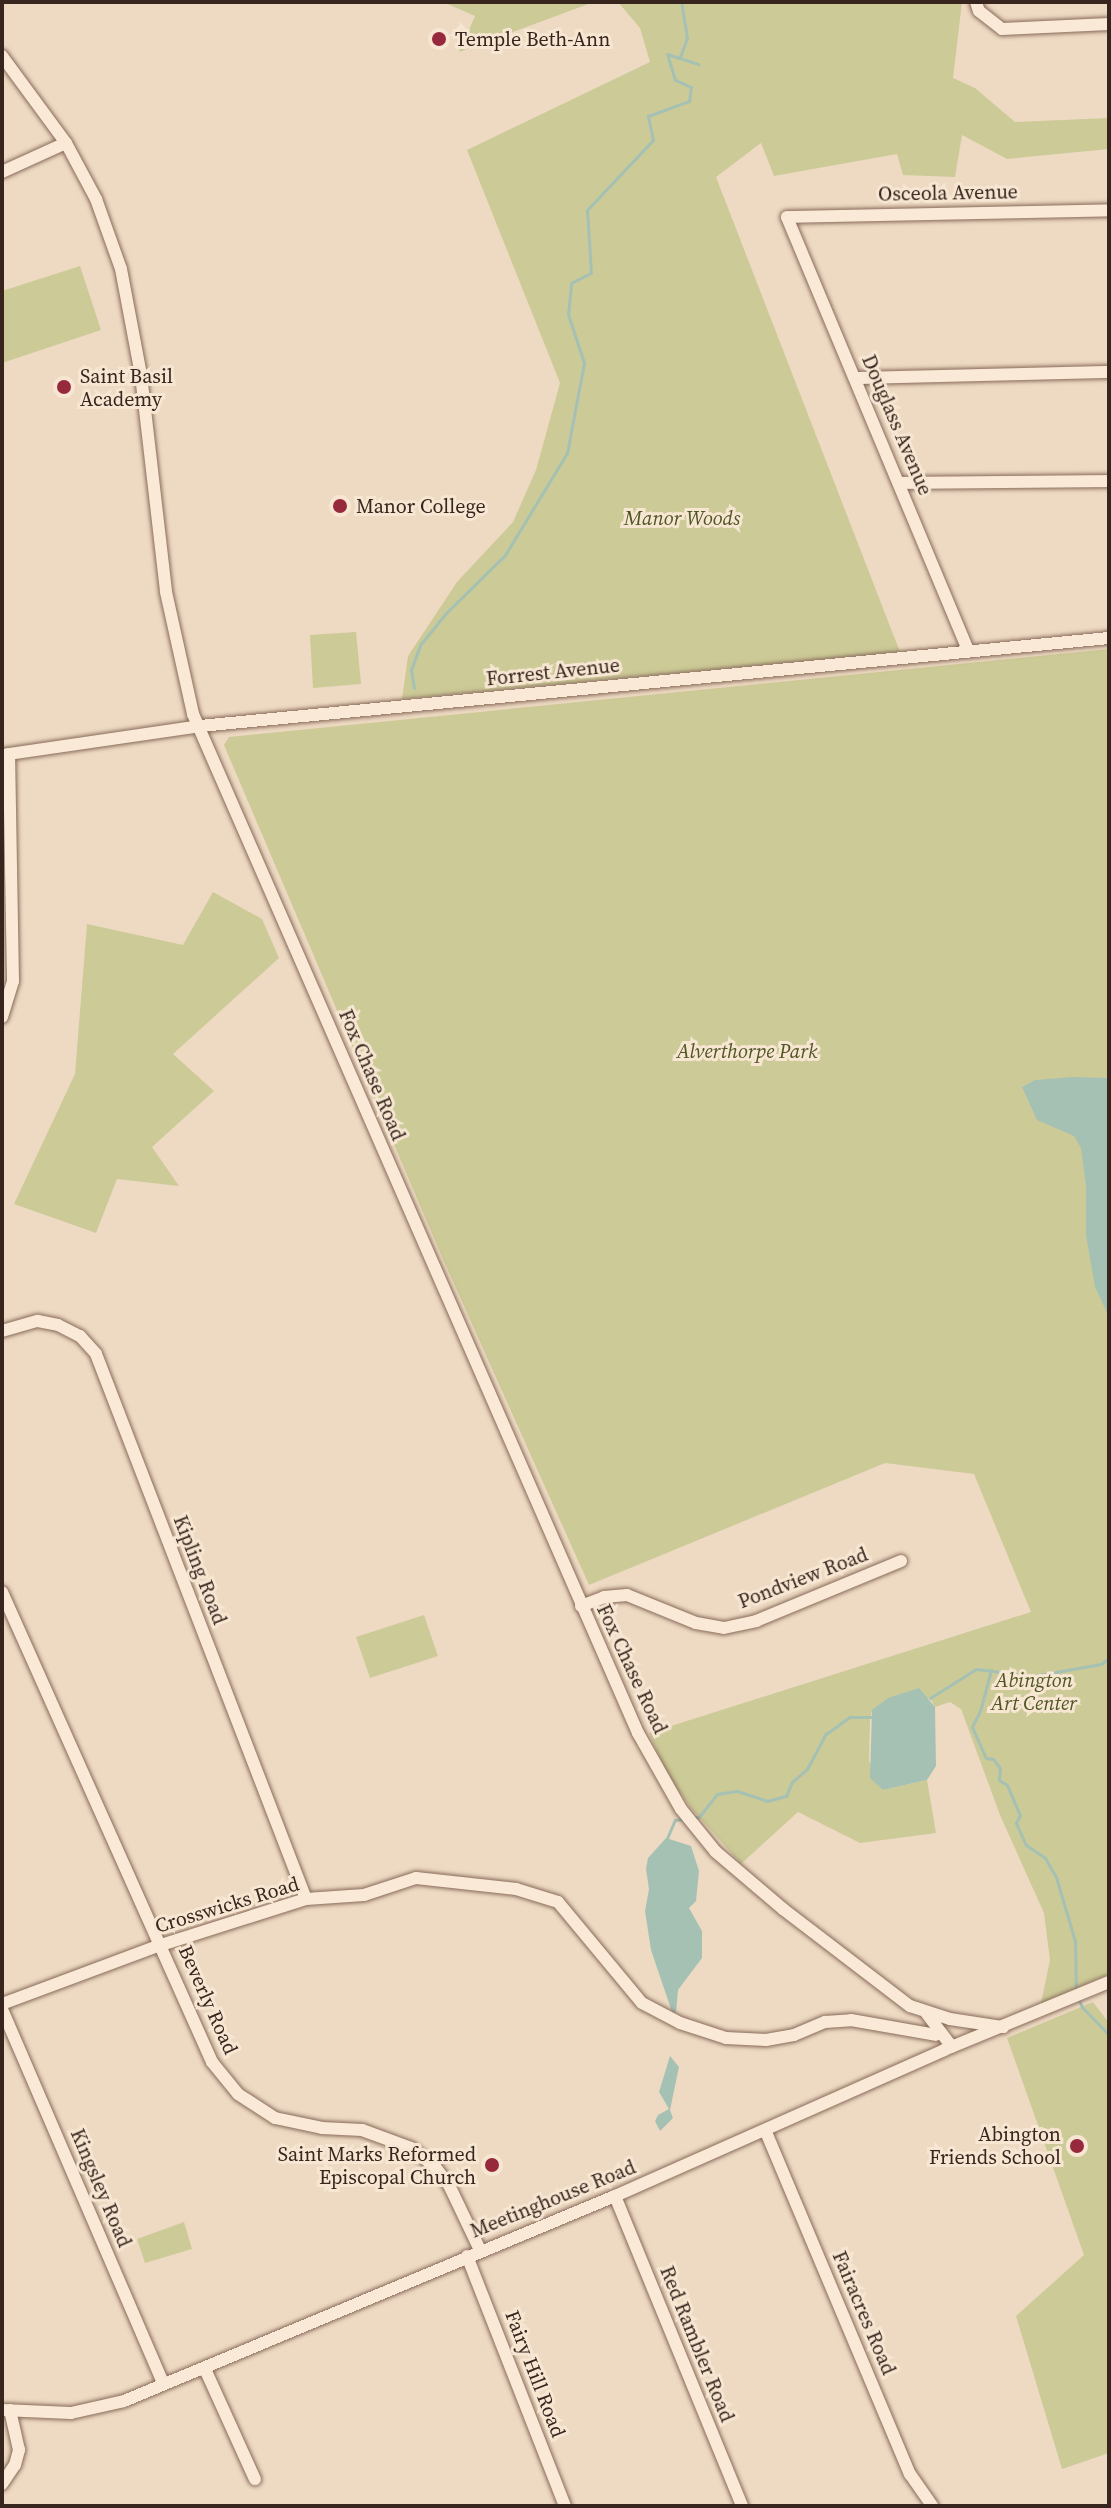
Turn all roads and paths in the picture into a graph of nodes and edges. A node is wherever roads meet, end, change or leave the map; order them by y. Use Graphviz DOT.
graph roads {
  1 [pos="977,6"];
  2 [pos="1109,24"];
  3 [pos="2,56"];
  4 [pos="66,143"];
  5 [pos="2,172"];
  6 [pos="1109,210"];
  7 [pos="787,217"];
  8 [pos="1109,372"];
  9 [pos="855,378"];
  10 [pos="1109,481"];
  11 [pos="900,483"];
  12 [pos="1109,638"];
  13 [pos="968,650"];
  14 [pos="200,726"];
  15 [pos="5,754"];
  16 [pos="7,914"];
  17 [pos="2,1017"];
  18 [pos="2,1331"];
  19 [pos="901,1561"];
  20 [pos="2,1592"];
  21 [pos="581,1606"];
  22 [pos="306,1899"];
  23 [pos="161,1945"];
  24 [pos="1109,1982"];
  25 [pos="2,2006"];
  26 [pos="910,2006"];
  27 [pos="924,2012"];
  28 [pos="1003,2027"];
  29 [pos="930,2034"];
  30 [pos="948,2048"];
  31 [pos="766,2132"];
  32 [pos="615,2196"];
  33 [pos="480,2250"];
  34 [pos="467,2256"];
  35 [pos="205,2369"];
  36 [pos="163,2382"];
  37 [pos="6,2410"];
  38 [pos="255,2479"];
  39 [pos="2,2484"];
  40 [pos="565,2506"];
  41 [pos="742,2506"];
  42 [pos="932,2506"];
  1 -- 2 [label="street"];
  3 -- 4 [label="street, Fox Chase Road"];
  4 -- 5 [label="street"];
  4 -- 14 [label="street, Fox Chase Road"];
  6 -- 7 [label="street, Osceola Avenue"];
  7 -- 9 [label="street, Douglass Avenue"];
  8 -- 9 [label="street"];
  9 -- 11 [label="street, Douglass Avenue"];
  10 -- 11 [label="street"];
  11 -- 13 [label="street, Douglass Avenue"];
  12 -- 13 [label="street, Forrest Avenue"];
  13 -- 14 [label="street, Forrest Avenue"];
  14 -- 15 [label="street, Forrest Avenue"];
  14 -- 21 [label="street, Fox Chase Road"];
  15 -- 16 [label="street"];
  16 -- 17 [label="street"];
  18 -- 22 [label="street, Kipling Road"];
  19 -- 21 [label="street, Pondview Road"];
  20 -- 23 [label="street, Beverly Road"];
  21 -- 26 [label="street, Fox Chase Road"];
  22 -- 23 [label="street, Crosswicks Road"];
  22 -- 29 [label="street, Crosswicks Road"];
  23 -- 25 [label="street, Crosswicks Road"];
  23 -- 33 [label="street, Beverly Road"];
  24 -- 28 [label="street, Meetinghouse Road"];
  25 -- 36 [label="street, Kingsley Road"];
  26 -- 27 [label="street, Fox Chase Road"];
  26 -- 29 [label="street, Fox Chase Road"];
  27 -- 28 [label="street, Fox Chase Road"];
  27 -- 30 [label="street, Fox Chase Road"];
  28 -- 30 [label="street, Meetinghouse Road"];
  29 -- 30 [label="street, Fox Chase Road"];
  30 -- 31 [label="street, Meetinghouse Road"];
  31 -- 32 [label="street, Meetinghouse Road"];
  31 -- 42 [label="street, Fairacres Road"];
  32 -- 33 [label="street, Meetinghouse Road"];
  32 -- 41 [label="street, Red Rambler Road"];
  33 -- 34 [label="street, Meetinghouse Road"];
  34 -- 35 [label="street, Meetinghouse Road"];
  34 -- 40 [label="street, Fairy Hill Road"];
  35 -- 36 [label="street, Meetinghouse Road"];
  35 -- 38 [label="street"];
  36 -- 37 [label="street, Meetinghouse Road"];
  37 -- 39 [label="street"];
}
